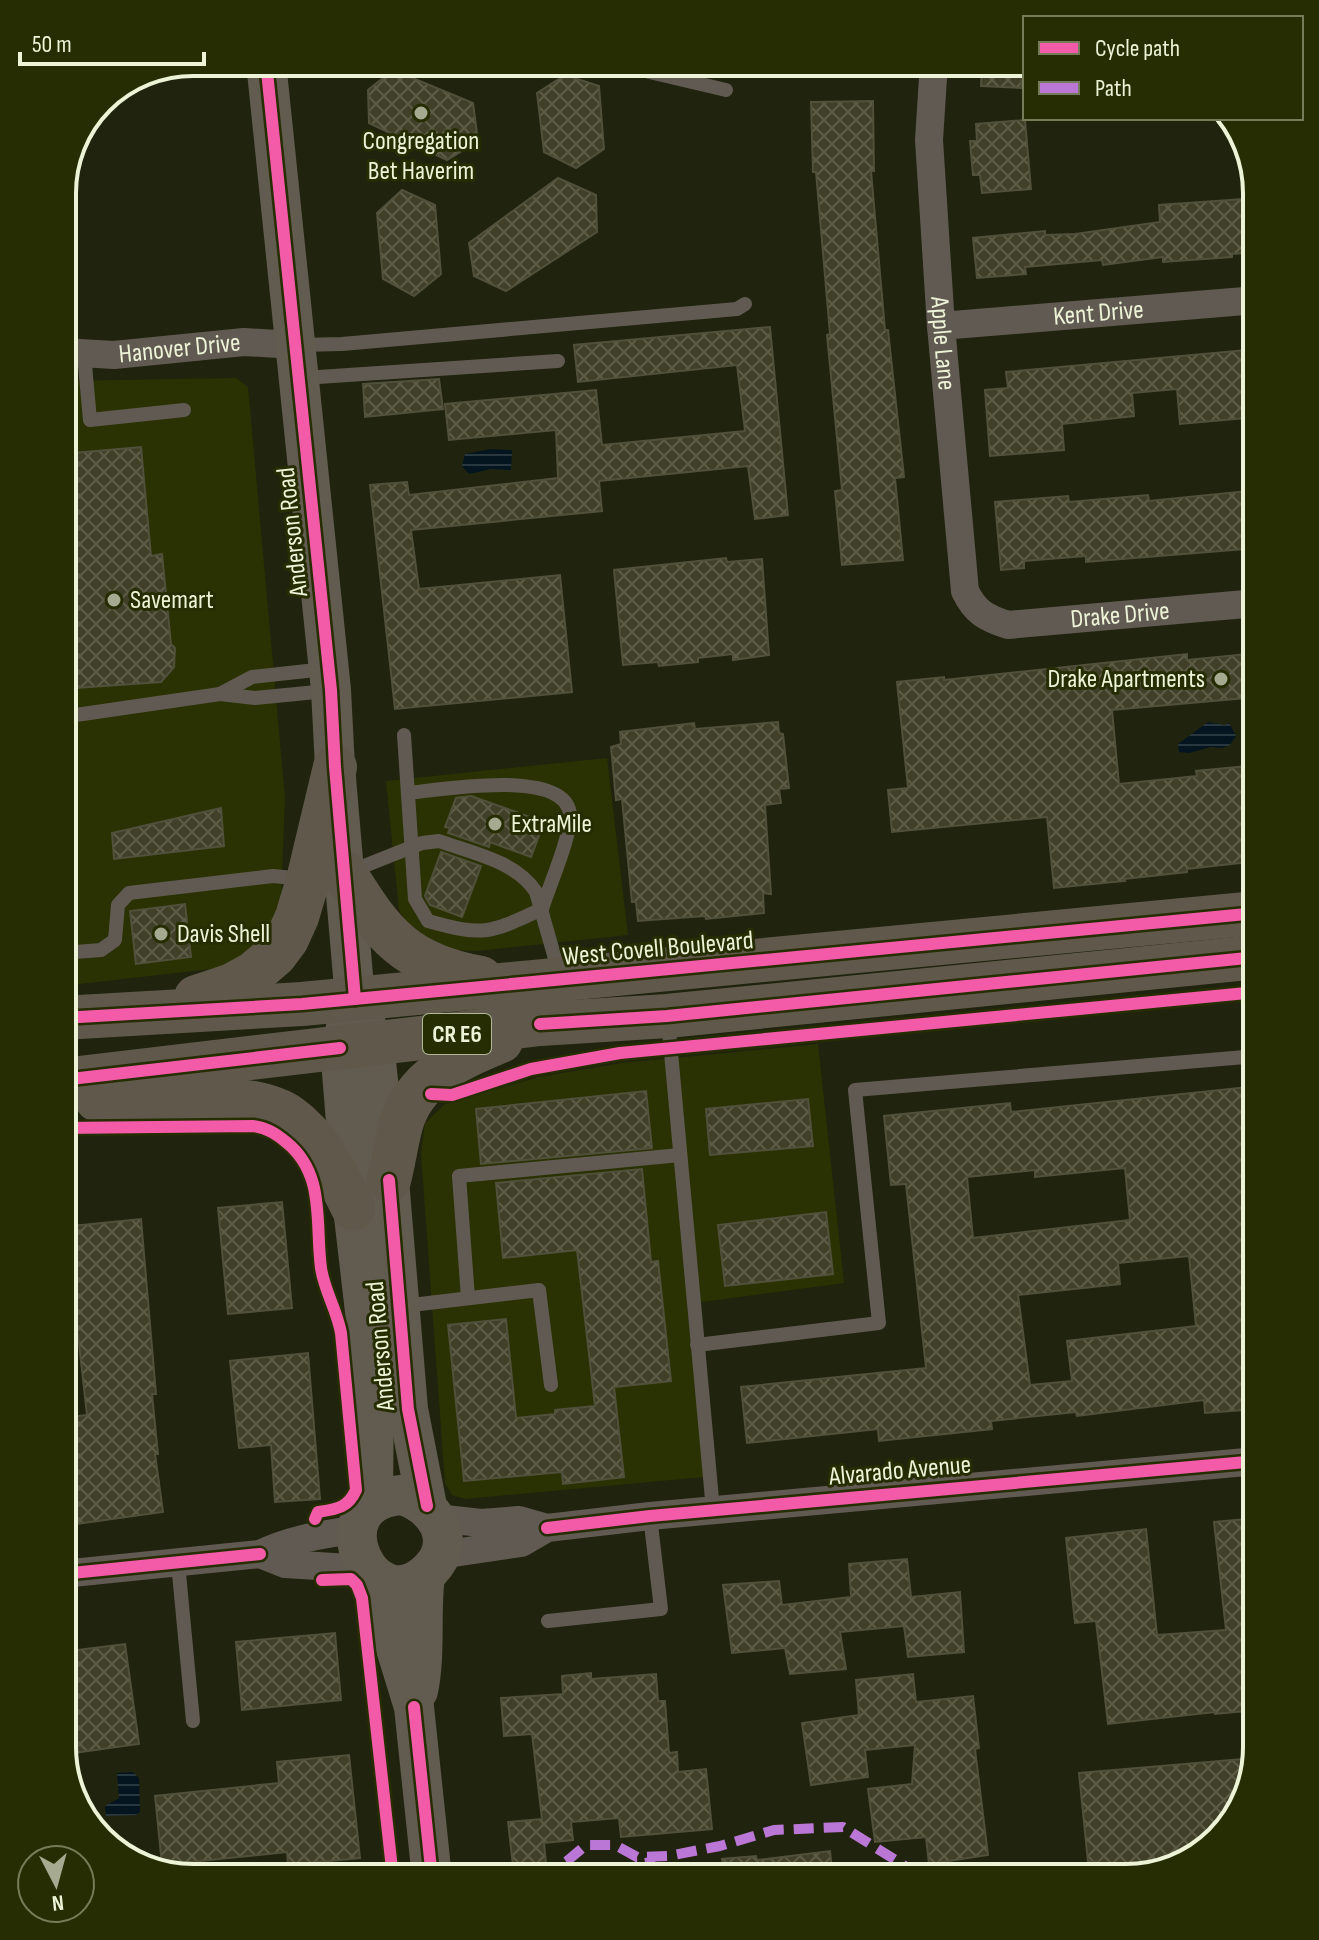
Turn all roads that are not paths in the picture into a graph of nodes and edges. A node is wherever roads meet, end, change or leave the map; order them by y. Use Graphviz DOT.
graph roads {
  1 [pos="267,76"];
  2 [pos="668,76"];
  3 [pos="933,76"];
  4 [pos="726,90"];
  5 [pos="1243,301"];
  6 [pos="745,304"];
  7 [pos="941,326"];
  8 [pos="76,353"];
  9 [pos="558,361"];
  10 [pos="297,362"];
  11 [pos="76,365"];
  12 [pos="184,410"];
  13 [pos="1243,604"];
  14 [pos="985,618"];
  15 [pos="330,680"];
  16 [pos="220,694"];
  17 [pos="76,715"];
  18 [pos="404,735"];
  19 [pos="335,767"];
  20 [pos="408,793"];
  21 [pos="412,846"];
  22 [pos="326,876"];
  23 [pos="542,909"];
  24 [pos="1243,914"];
  25 [pos="76,952"];
  26 [pos="1243,958"];
  27 [pos="561,980"];
  28 [pos="519,984"];
  29 [pos="355,999"];
  30 [pos="154,1011"];
  31 [pos="667,1016"];
  32 [pos="76,1017"];
  33 [pos="540,1024"];
  34 [pos="357,1046"];
  35 [pos="1243,1057"];
  36 [pos="76,1078"];
  37 [pos="76,1101"];
  38 [pos="680,1155"];
  39 [pos="389,1180"];
  40 [pos="353,1208"];
  41 [pos="468,1298"];
  42 [pos="399,1306"];
  43 [pos="697,1345"];
  44 [pos="551,1385"];
  45 [pos="1243,1462"];
  46 [pos="713,1510"];
  47 [pos="366,1516"];
  48 [pos="650,1516"];
  49 [pos="547,1528"];
  50 [pos="432,1539"];
  51 [pos="260,1554"];
  52 [pos="178,1563"];
  53 [pos="76,1573"];
  54 [pos="374,1575"];
  55 [pos="548,1621"];
  56 [pos="414,1707"];
  57 [pos="193,1721"];
  58 [pos="431,1864"];
  1 -- 10 [label="street, Anderson Road"];
  2 -- 4 [label="lane"];
  3 -- 7 [label="street, Apple Lane"];
  5 -- 7 [label="street, Kent Drive"];
  6 -- 10 [label="lane"];
  7 -- 14 [label="street, Apple Lane"];
  8 -- 10 [label="street, Hanover Drive"];
  9 -- 10 [label="lane"];
  10 -- 15 [label="street, Anderson Road"];
  11 -- 12 [label="lane"];
  13 -- 14 [label="street, Drake Drive"];
  15 -- 16 [label="lane"];
  15 -- 16 [label="lane"];
  15 -- 19 [label="street, Anderson Road"];
  16 -- 17 [label="lane"];
  18 -- 20 [label="lane"];
  19 -- 22 [label="main road"];
  20 -- 21 [label="lane"];
  20 -- 23 [label="lane"];
  21 -- 22 [label="lane"];
  21 -- 23 [label="lane"];
  21 -- 23 [label="lane"];
  22 -- 25 [label="lane"];
  22 -- 28 [label="main road"];
  22 -- 29 [label="street, Anderson Road"];
  22 -- 30 [label="main road"];
  23 -- 27 [label="lane"];
  24 -- 27 [label="main road, West Covell Boulevard / CR E6"];
  26 -- 31 [label="main road, CR E6"];
  27 -- 28 [label="main road, West Covell Boulevard / CR E6"];
  28 -- 29 [label="main road, West Covell Boulevard / CR E6"];
  29 -- 30 [label="main road, West Covell Boulevard / CR E6"];
  29 -- 34 [label="street, Anderson Road"];
  30 -- 32 [label="main road, West Covell Boulevard / CR E6"];
  31 -- 33 [label="main road, CR E6"];
  31 -- 38 [label="lane"];
  33 -- 34 [label="main road, CR E6"];
  33 -- 39 [label="main road"];
  34 -- 36 [label="main road, CR E6"];
  34 -- 39 [label="street, Anderson Road"];
  34 -- 40 [label="street, Anderson Road"];
  35 -- 43 [label="lane"];
  37 -- 40 [label="main road"];
  38 -- 41 [label="lane"];
  38 -- 43 [label="lane"];
  39 -- 42 [label="street, Anderson Road"];
  40 -- 47 [label="street, Anderson Road"];
  41 -- 42 [label="lane"];
  41 -- 44 [label="lane"];
  42 -- 50 [label="street, Anderson Road"];
  43 -- 46 [label="lane"];
  45 -- 46 [label="street, Alvarado Avenue"];
  46 -- 48 [label="street, Alvarado Avenue"];
  47 -- 50 [label="street"];
  47 -- 51 [label="street"];
  47 -- 54 [label="street"];
  48 -- 49 [label="street, Alvarado Avenue"];
  48 -- 55 [label="lane"];
  49 -- 50 [label="street, Alvarado Avenue"];
  49 -- 50 [label="street, Alvarado Avenue"];
  50 -- 54 [label="street"];
  50 -- 56 [label="street, Anderson Road"];
  51 -- 52 [label="street"];
  51 -- 54 [label="street"];
  52 -- 53 [label="street"];
  52 -- 57 [label="lane"];
  54 -- 56 [label="street, Anderson Road"];
  56 -- 58 [label="street, Anderson Road"];
}
